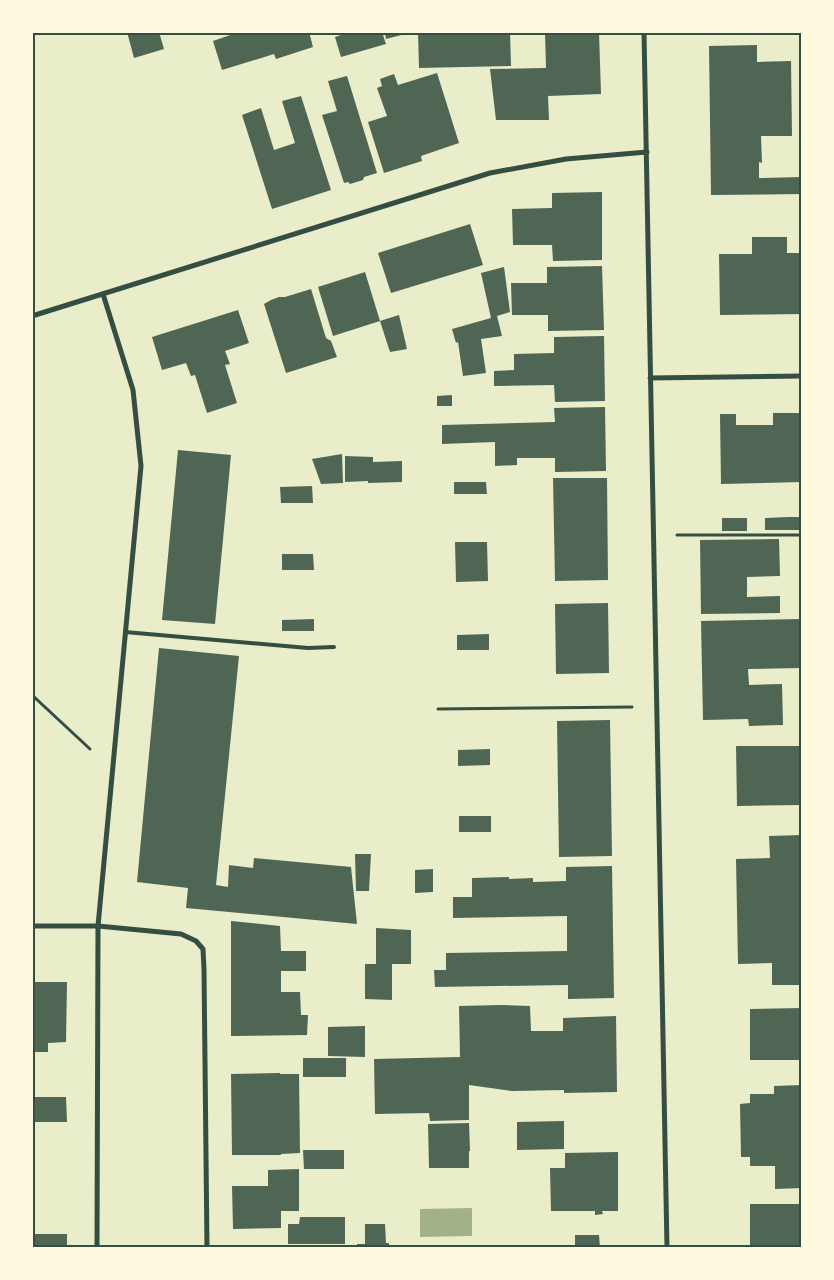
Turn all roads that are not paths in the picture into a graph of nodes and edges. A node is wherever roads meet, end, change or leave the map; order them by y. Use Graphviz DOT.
graph roads {
  1 [pos="644,32"];
  2 [pos="647,152"];
  3 [pos="103,294"];
  4 [pos="32,316"];
  5 [pos="802,376"];
  6 [pos="650,378"];
  7 [pos="125,632"];
  8 [pos="334,648"];
  9 [pos="32,926"];
  10 [pos="98,926"];
  11 [pos="97,1248"];
  12 [pos="207,1248"];
  13 [pos="667,1248"];
  1 -- 2 [label="street"];
  2 -- 3 [label="street"];
  2 -- 6 [label="street"];
  3 -- 4 [label="street"];
  3 -- 7 [label="street"];
  5 -- 6 [label="street"];
  6 -- 13 [label="street"];
  7 -- 8 [label="lane"];
  7 -- 10 [label="street"];
  9 -- 10 [label="street"];
  10 -- 11 [label="street"];
  10 -- 12 [label="street"];
}
